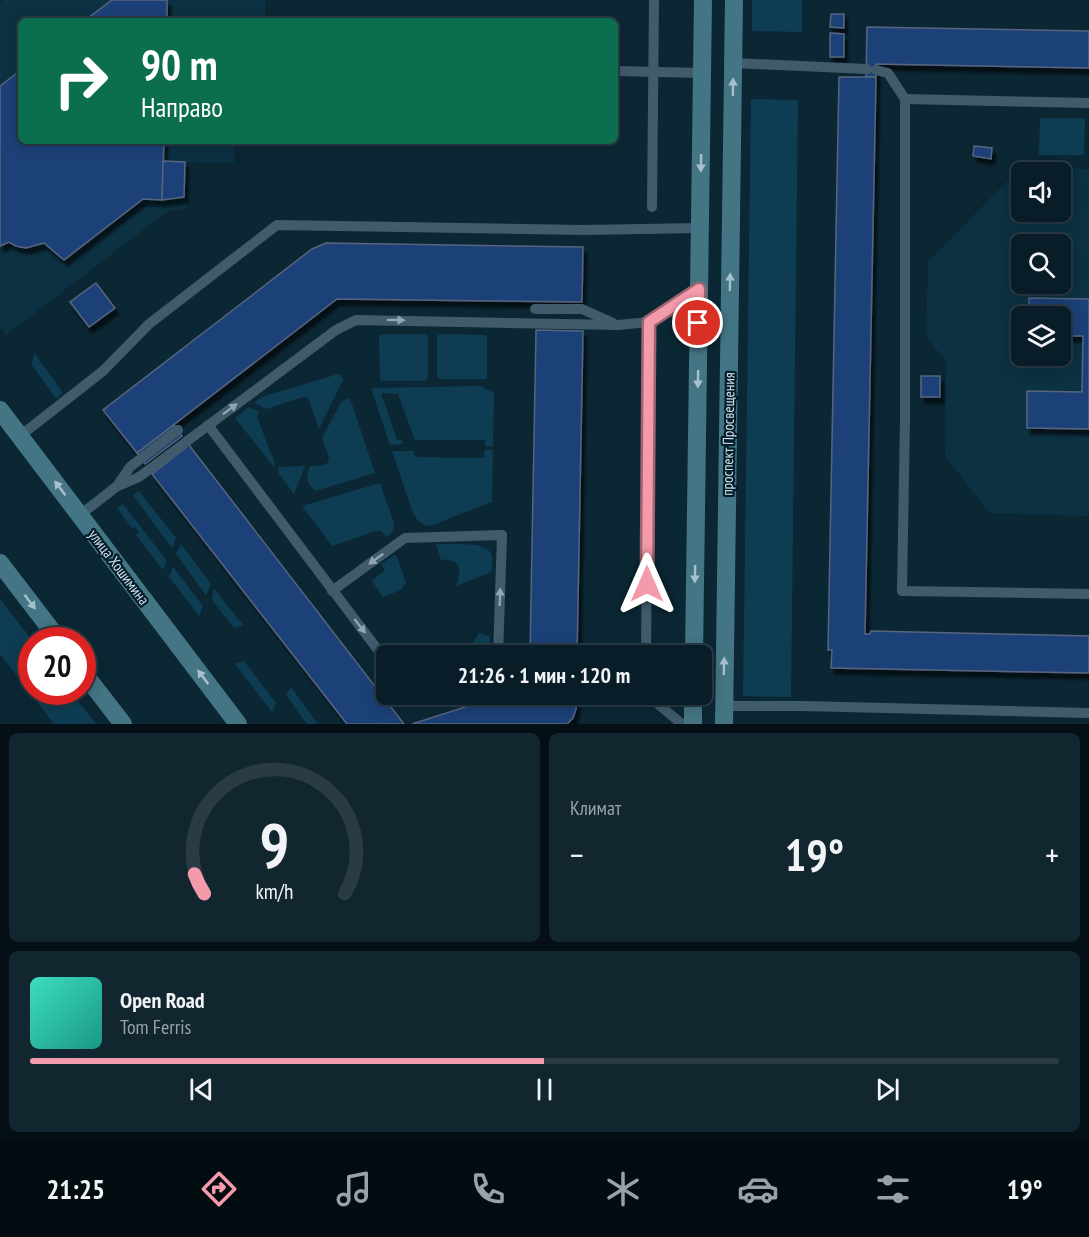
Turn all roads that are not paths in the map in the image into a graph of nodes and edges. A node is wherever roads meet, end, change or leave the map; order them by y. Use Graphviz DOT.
graph roads {
  1 [pos="654,0"];
  2 [pos="703,0"];
  3 [pos="734,0"];
  4 [pos="733,63"];
  5 [pos="618,71"];
  6 [pos="653,73"];
  7 [pos="702,74"];
  8 [pos="904,99"];
  9 [pos="1089,103"];
  10 [pos="652,207"];
  11 [pos="700,228"];
  12 [pos="699,289"];
  13 [pos="535,309"];
  14 [pos="649,322"];
  15 [pos="618,325"];
  16 [pos="0,410"];
  17 [pos="208,425"];
  18 [pos="178,430"];
  19 [pos="20,436"];
  20 [pos="116,487"];
  21 [pos="80,515"];
  22 [pos="0,563"];
  23 [pos="332,591"];
  24 [pos="1089,594"];
  25 [pos="49,627"];
  26 [pos="498,645"];
  27 [pos="646,645"];
  28 [pos="694,645"];
  29 [pos="376,648"];
  30 [pos="96,689"];
  31 [pos="659,705"];
  32 [pos="693,705"];
  33 [pos="724,706"];
  34 [pos="1089,713"];
  35 [pos="123,724"];
  36 [pos="238,724"];
  37 [pos="682,724"];
  38 [pos="693,724"];
  39 [pos="724,724"];
  1 -- 6 [label="lane"];
  2 -- 7 [label="main road, проспект Просвещения"];
  3 -- 4 [label="main road, проспект Просвещения"];
  4 -- 8 [label="lane"];
  33 -- 4 [label="main road, проспект Просвещения, one-way"];
  5 -- 6 [label="lane"];
  6 -- 7 [label="lane"];
  6 -- 10 [label="lane"];
  7 -- 11 [label="main road, проспект Просвещения, one-way"];
  8 -- 9 [label="lane"];
  8 -- 24 [label="lane"];
  11 -- 12 [label="main road, проспект Просвещения"];
  11 -- 19 [label="lane"];
  12 -- 14 [label="lane"];
  12 -- 28 [label="main road, проспект Просвещения, one-way"];
  13 -- 15 [label="lane"];
  14 -- 15 [label="lane"];
  14 -- 27 [label="lane"];
  17 -- 15 [label="lane, one-way"];
  16 -- 19 [label="main road, улица Хошимина"];
  17 -- 20 [label="lane"];
  17 -- 23 [label="lane"];
  18 -- 20 [label="lane"];
  21 -- 19 [label="main road, улица Хошимина, one-way"];
  20 -- 21 [label="lane"];
  36 -- 21 [label="main road, улица Хошимина, one-way"];
  22 -- 25 [label="main road, one-way"];
  26 -- 23 [label="lane, one-way"];
  23 -- 29 [label="lane, one-way"];
  30 -- 35 [label="main road"];
  31 -- 37 [label="lane"];
  32 -- 38 [label="main road"];
  33 -- 34 [label="lane"];
  33 -- 39 [label="main road, проспект Просвещения"];
}
